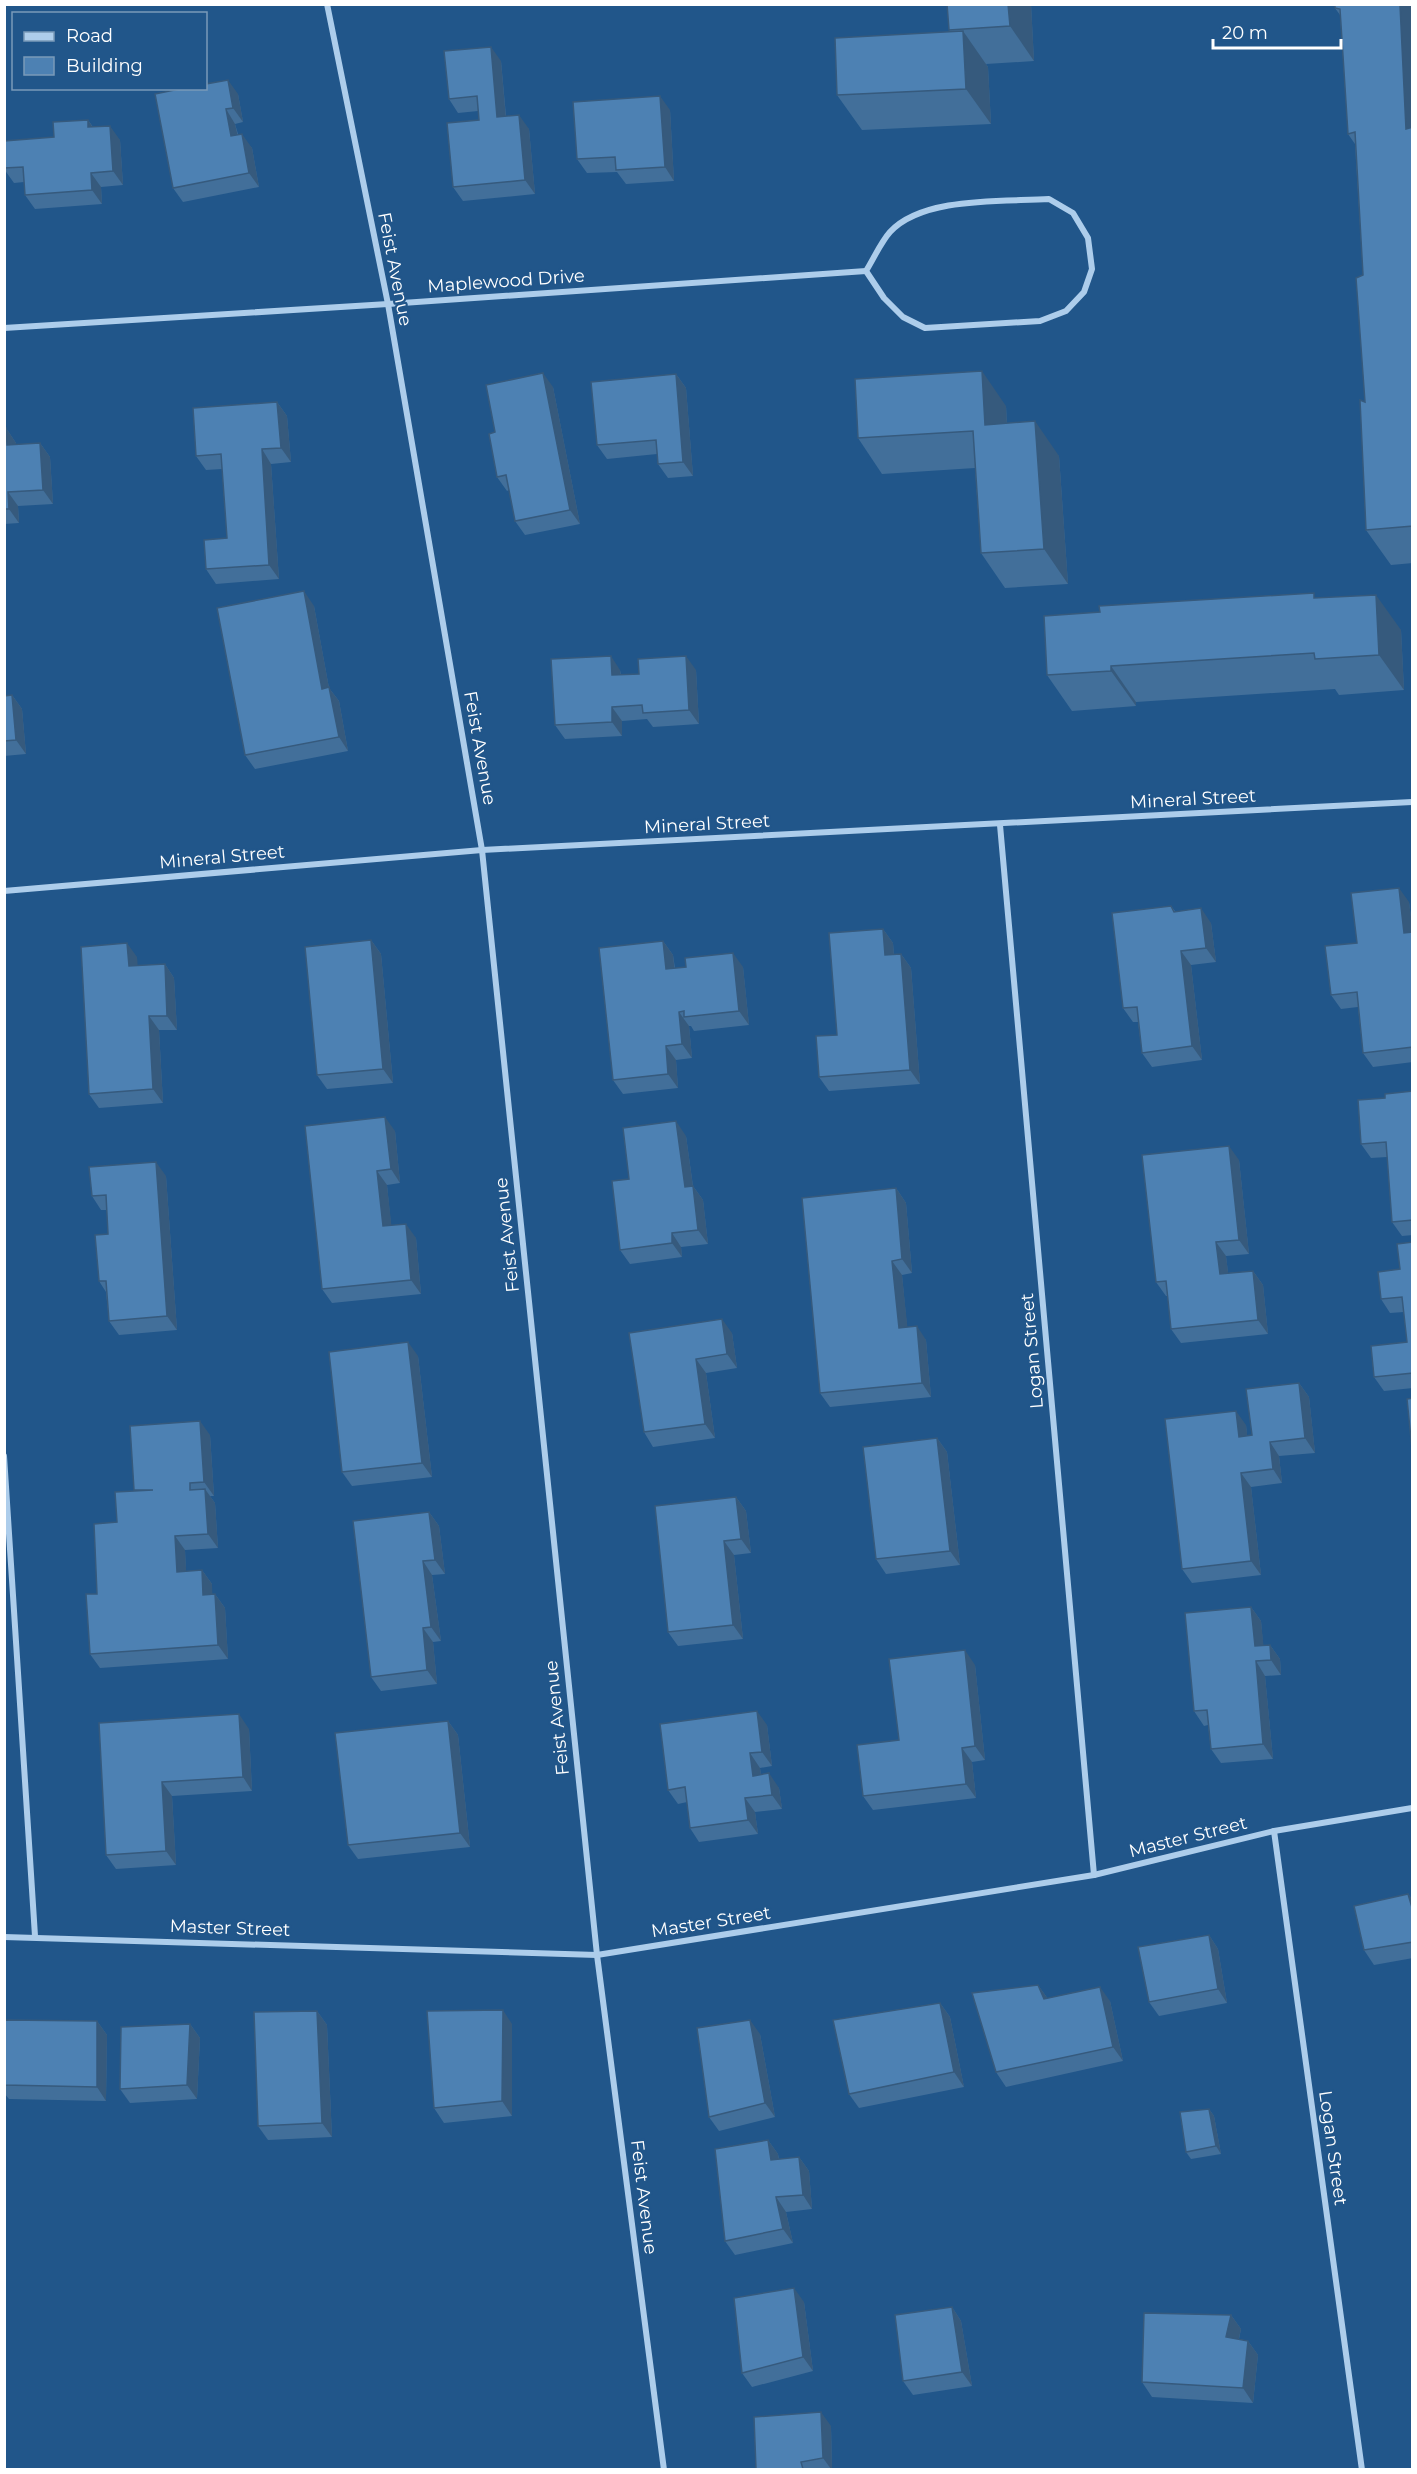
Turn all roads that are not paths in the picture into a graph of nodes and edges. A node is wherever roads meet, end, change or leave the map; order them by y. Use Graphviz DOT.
graph roads {
  1 [pos="327,4"];
  2 [pos="866,271"];
  3 [pos="388,304"];
  4 [pos="4,328"];
  5 [pos="1413,802"];
  6 [pos="1000,825"];
  7 [pos="482,850"];
  8 [pos="4,891"];
  9 [pos="4,1456"];
  10 [pos="1413,1808"];
  11 [pos="1274,1832"];
  12 [pos="1094,1875"];
  13 [pos="35,1936"];
  14 [pos="4,1937"];
  15 [pos="597,1955"];
  16 [pos="664,2469"];
  17 [pos="1362,2469"];
  1 -- 3 [label="street, Feist Avenue"];
  2 -- 2 [label="street"];
  2 -- 3 [label="street, Maplewood Drive"];
  3 -- 4 [label="street, Maplewood Drive"];
  3 -- 7 [label="street, Feist Avenue"];
  5 -- 6 [label="street, Mineral Street"];
  6 -- 7 [label="street, Mineral Street"];
  6 -- 12 [label="street, Logan Street"];
  7 -- 8 [label="street, Mineral Street"];
  7 -- 15 [label="street, Feist Avenue"];
  9 -- 13 [label="street"];
  10 -- 11 [label="street, Master Street"];
  11 -- 12 [label="street, Master Street"];
  11 -- 17 [label="street, Logan Street"];
  12 -- 15 [label="street, Master Street"];
  13 -- 14 [label="street, Master Street"];
  13 -- 15 [label="street, Master Street"];
  15 -- 16 [label="street, Feist Avenue"];
}
